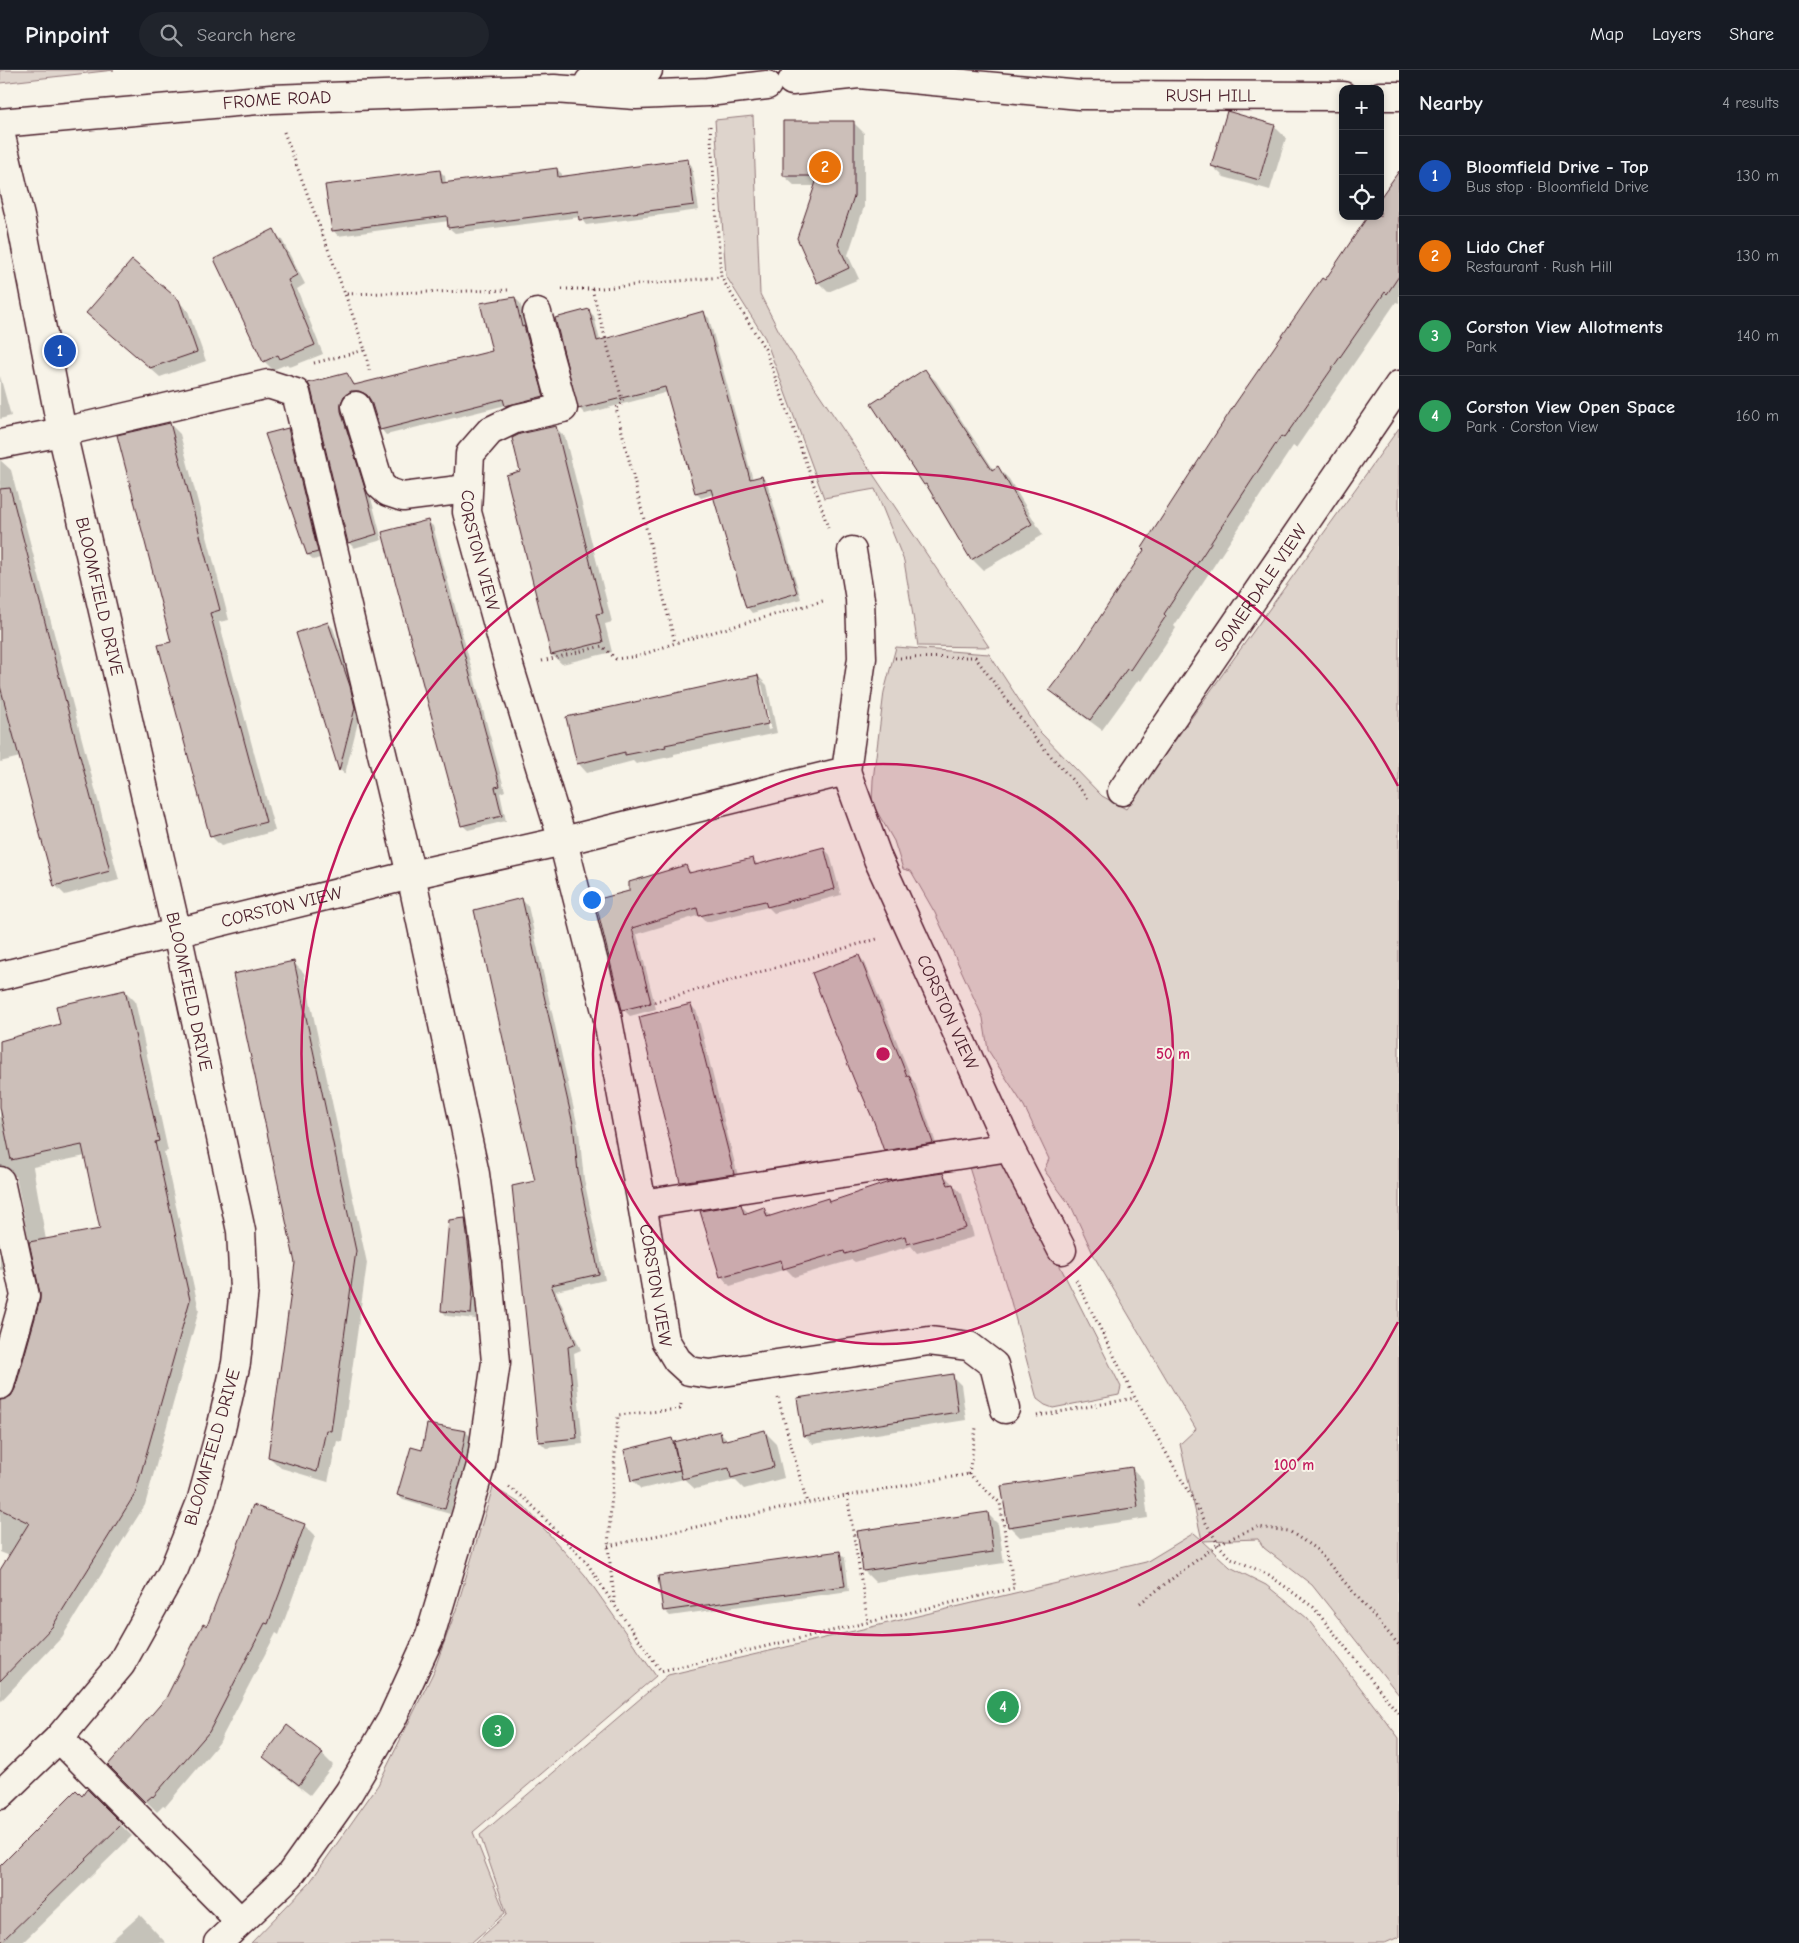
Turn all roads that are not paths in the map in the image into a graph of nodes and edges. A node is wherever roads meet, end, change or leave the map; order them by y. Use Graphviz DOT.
graph roads {
  1 [pos="648,70"];
  2 [pos="728,70"];
  3 [pos="982,70"];
  4 [pos="790,79"];
  5 [pos="554,89"];
  6 [pos="1080,95"];
  7 [pos="1339,96"];
  8 [pos="1384,96"];
  9 [pos="1399,96"];
  10 [pos="0,124"];
  11 [pos="0,132"];
  12 [pos="537,313"];
  13 [pos="1399,385"];
  14 [pos="356,406"];
  15 [pos="62,432"];
  16 [pos="0,444"];
  17 [pos="467,489"];
  18 [pos="852,551"];
  19 [pos="846,770"];
  20 [pos="1122,791"];
  21 [pos="563,841"];
  22 [pos="411,875"];
  23 [pos="177,933"];
  24 [pos="0,976"];
  25 [pos="1009,1147"];
  26 [pos="0,1180"];
  27 [pos="642,1204"];
  28 [pos="1062,1250"];
  29 [pos="0,1385"];
  30 [pos="1005,1409"];
  31 [pos="60,1738"];
  32 [pos="0,1795"];
  33 [pos="240,1922"];
  34 [pos="218,1943"];
  1 -- 5 [label="street, FROME ROAD"];
  2 -- 4 [label="street"];
  3 -- 6 [label="street, RUSH HILL"];
  4 -- 5 [label="street, FROME ROAD"];
  4 -- 6 [label="street, RUSH HILL"];
  5 -- 10 [label="street, FROME ROAD"];
  6 -- 7 [label="street, RUSH HILL"];
  8 -- 9 [label="street"];
  11 -- 15 [label="street, BLOOMFIELD DRIVE"];
  12 -- 17 [label="street, CORSTON VIEW"];
  13 -- 20 [label="street, SOMERDALE VIEW"];
  14 -- 17 [label="street"];
  15 -- 16 [label="street"];
  15 -- 22 [label="street"];
  15 -- 23 [label="street, BLOOMFIELD DRIVE"];
  17 -- 21 [label="street, CORSTON VIEW"];
  18 -- 19 [label="street, CORSTON VIEW"];
  19 -- 21 [label="street, CORSTON VIEW"];
  19 -- 25 [label="street, CORSTON VIEW"];
  21 -- 22 [label="street, CORSTON VIEW"];
  21 -- 27 [label="street, CORSTON VIEW"];
  22 -- 23 [label="street, CORSTON VIEW"];
  22 -- 33 [label="street"];
  23 -- 24 [label="street, CORSTON VIEW"];
  23 -- 31 [label="street, BLOOMFIELD DRIVE"];
  25 -- 27 [label="street"];
  25 -- 28 [label="street, CORSTON VIEW"];
  26 -- 29 [label="street"];
  27 -- 30 [label="street, CORSTON VIEW"];
  31 -- 32 [label="street, BLOOMFIELD DRIVE"];
  31 -- 33 [label="street"];
  33 -- 34 [label="street"];
}
